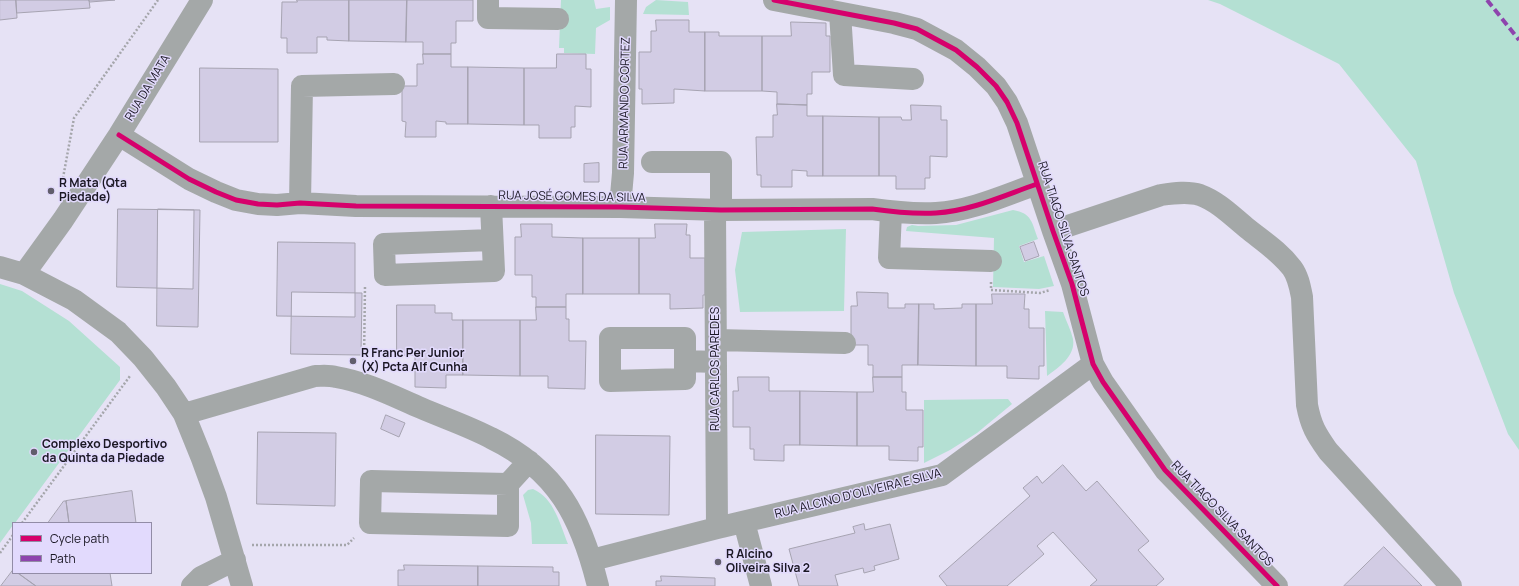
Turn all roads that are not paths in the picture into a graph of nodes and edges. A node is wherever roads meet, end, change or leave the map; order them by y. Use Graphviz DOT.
graph roads {
  1 [pos="202,0"];
  2 [pos="488,0"];
  3 [pos="626,0"];
  4 [pos="774,0"];
  5 [pos="840,13"];
  6 [pos="558,20"];
  7 [pos="913,79"];
  8 [pos="394,84"];
  9 [pos="120,135"];
  10 [pos="652,162"];
  11 [pos="1037,184"];
  12 [pos="300,203"];
  13 [pos="491,206"];
  14 [pos="620,207"];
  15 [pos="718,210"];
  16 [pos="891,212"];
  17 [pos="1053,231"];
  18 [pos="492,240"];
  19 [pos="991,260"];
  20 [pos="0,267"];
  21 [pos="24,274"];
  22 [pos="716,340"];
  23 [pos="845,343"];
  24 [pos="685,361"];
  25 [pos="716,362"];
  26 [pos="1094,364"];
  27 [pos="184,414"];
  28 [pos="529,461"];
  29 [pos="508,484"];
  30 [pos="744,522"];
  31 [pos="717,528"];
  32 [pos="233,553"];
  33 [pos="592,560"];
  34 [pos="192,586"];
  35 [pos="242,586"];
  36 [pos="598,586"];
  37 [pos="761,586"];
  38 [pos="1277,586"];
  39 [pos="1451,586"];
  1 -- 9 [label="street, RUA DA MATA"];
  2 -- 6 [label="street"];
  3 -- 14 [label="street, RUA ARMANDO CORTEZ"];
  4 -- 5 [label="street, RUA TIAGO SILVA SANTOS"];
  5 -- 7 [label="street"];
  5 -- 11 [label="street, RUA TIAGO SILVA SANTOS"];
  8 -- 12 [label="street"];
  9 -- 12 [label="street, RUA JOSÉ GOMES DA SILVA"];
  9 -- 21 [label="street, RUA DA MATA"];
  10 -- 15 [label="street, RUA CARLOS PAREDES"];
  11 -- 16 [label="street, RUA JOSÉ GOMES DA SILVA"];
  11 -- 17 [label="street, RUA TIAGO SILVA SANTOS"];
  12 -- 13 [label="street, RUA JOSÉ GOMES DA SILVA"];
  13 -- 14 [label="street, RUA JOSÉ GOMES DA SILVA"];
  13 -- 18 [label="street"];
  14 -- 15 [label="street, RUA JOSÉ GOMES DA SILVA"];
  15 -- 16 [label="street, RUA JOSÉ GOMES DA SILVA"];
  15 -- 22 [label="street, RUA CARLOS PAREDES"];
  16 -- 19 [label="street"];
  17 -- 26 [label="street, RUA TIAGO SILVA SANTOS"];
  17 -- 39 [label="street"];
  18 -- 18 [label="street"];
  20 -- 21 [label="street"];
  21 -- 27 [label="street"];
  22 -- 23 [label="street"];
  22 -- 25 [label="street, RUA CARLOS PAREDES"];
  24 -- 25 [label="street"];
  25 -- 31 [label="street, RUA CARLOS PAREDES"];
  26 -- 30 [label="street, RUA ALCINO D'OLIVEIRA E SILVA"];
  26 -- 38 [label="street, RUA TIAGO SILVA SANTOS"];
  27 -- 28 [label="street"];
  27 -- 32 [label="street"];
  28 -- 29 [label="street"];
  28 -- 33 [label="street"];
  29 -- 29 [label="street"];
  30 -- 31 [label="street, RUA ALCINO D'OLIVEIRA E SILVA"];
  30 -- 37 [label="street"];
  31 -- 33 [label="street, RUA ALCINO D'OLIVEIRA E SILVA"];
  32 -- 34 [label="street"];
  32 -- 35 [label="street"];
  33 -- 36 [label="street"];
}
